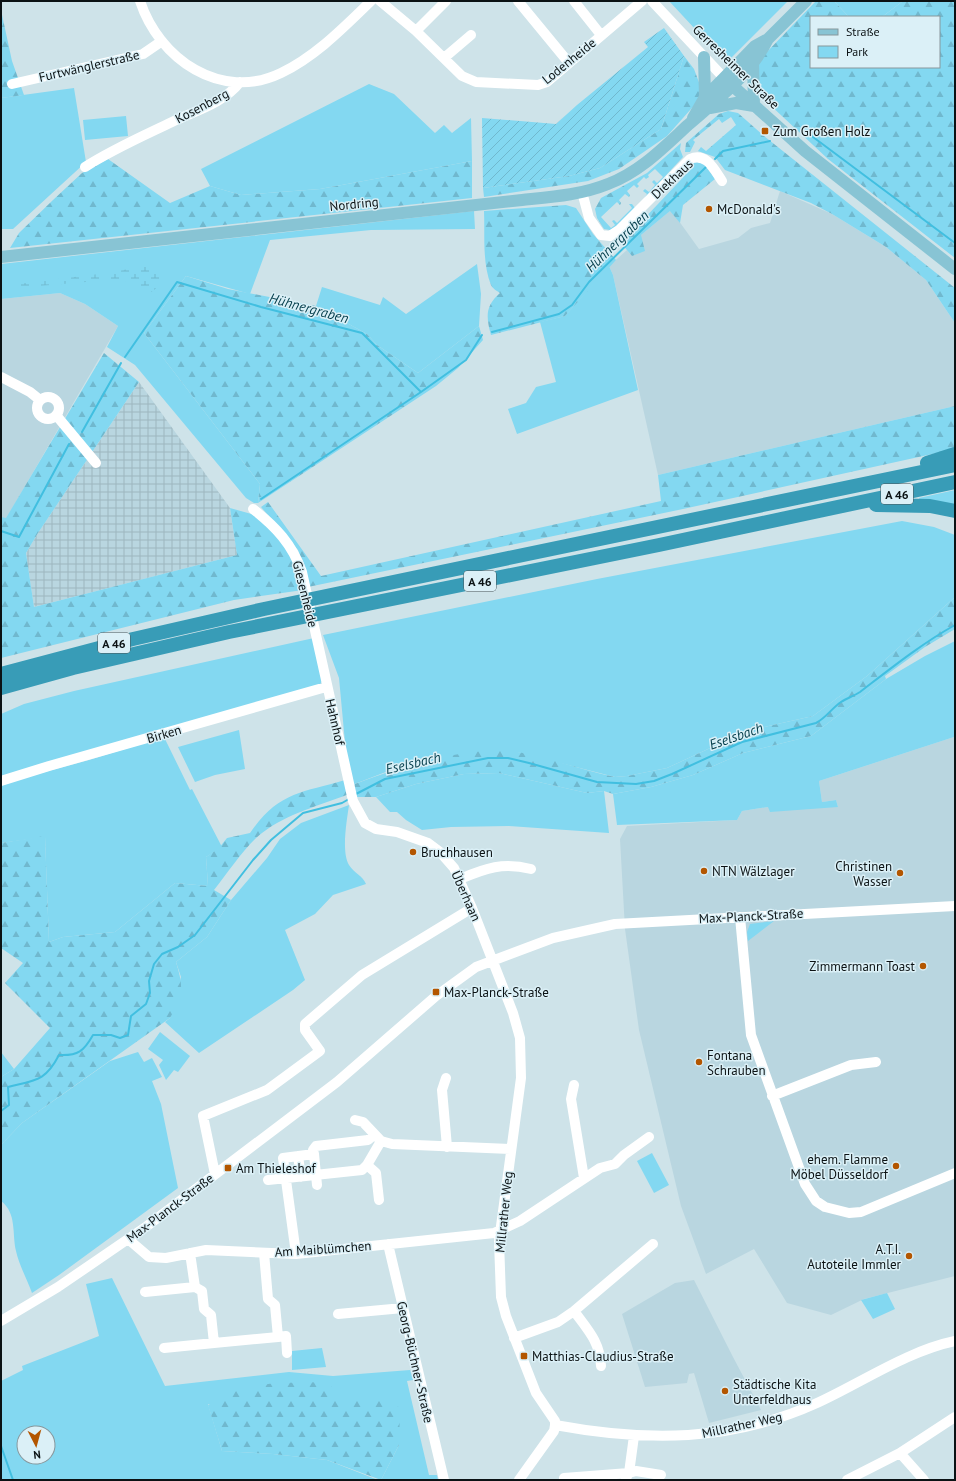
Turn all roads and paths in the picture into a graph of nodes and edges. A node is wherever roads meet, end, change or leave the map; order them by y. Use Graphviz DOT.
graph roads {
  1 [pos="140,1"];
  2 [pos="371,1"];
  3 [pos="380,1"];
  4 [pos="446,1"];
  5 [pos="518,1"];
  6 [pos="574,1"];
  7 [pos="642,1"];
  8 [pos="652,1"];
  9 [pos="806,1"];
  10 [pos="416,31"];
  11 [pos="471,35"];
  12 [pos="601,35"];
  13 [pos="768,38"];
  14 [pos="162,41"];
  15 [pos="704,57"];
  16 [pos="444,58"];
  17 [pos="753,62"];
  18 [pos="569,63"];
  19 [pos="240,82"];
  20 [pos="728,82"];
  21 [pos="12,84"];
  22 [pos="707,102"];
  23 [pos="754,106"];
  24 [pos="86,167"];
  25 [pos="722,181"];
  26 [pos="582,192"];
  27 [pos="2,257"];
  28 [pos="955,269"];
  29 [pos="1,377"];
  30 [pos="40,400"];
  31 [pos="56,415"];
  32 [pos="955,454"];
  33 [pos="96,464"];
  34 [pos="955,465"];
  35 [pos="955,482"];
  36 [pos="858,486"];
  37 [pos="839,506"];
  38 [pos="253,509"];
  39 [pos="955,512"];
  40 [pos="318,648"];
  41 [pos="53,673"];
  42 [pos="1,674"];
  43 [pos="326,687"];
  44 [pos="1,688"];
  45 [pos="1,697"];
  46 [pos="1,781"];
  47 [pos="352,798"];
  48 [pos="531,869"];
  49 [pos="460,879"];
  50 [pos="955,906"];
  51 [pos="472,908"];
  52 [pos="740,917"];
  53 [pos="492,960"];
  54 [pos="876,1062"];
  55 [pos="446,1078"];
  56 [pos="574,1085"];
  57 [pos="772,1096"];
  58 [pos="355,1120"];
  59 [pos="649,1137"];
  60 [pos="378,1138"];
  61 [pos="447,1147"];
  62 [pos="511,1149"];
  63 [pos="314,1154"];
  64 [pos="298,1156"];
  65 [pos="367,1165"];
  66 [pos="955,1173"];
  67 [pos="215,1174"];
  68 [pos="301,1177"];
  69 [pos="286,1178"];
  70 [pos="584,1178"];
  71 [pos="268,1180"];
  72 [pos="317,1180"];
  73 [pos="379,1200"];
  74 [pos="500,1231"];
  75 [pos="128,1239"];
  76 [pos="388,1244"];
  77 [pos="652,1244"];
  78 [pos="190,1253"];
  79 [pos="264,1253"];
  80 [pos="296,1254"];
  81 [pos="195,1287"];
  82 [pos="145,1292"];
  83 [pos="403,1308"];
  84 [pos="574,1311"];
  85 [pos="338,1314"];
  86 [pos="1,1321"];
  87 [pos="278,1337"];
  88 [pos="514,1338"];
  89 [pos="955,1341"];
  90 [pos="214,1343"];
  91 [pos="164,1348"];
  92 [pos="287,1353"];
  93 [pos="601,1366"];
  94 [pos="955,1418"];
  95 [pos="556,1425"];
  96 [pos="634,1436"];
  97 [pos="900,1453"];
  98 [pos="660,1475"];
  99 [pos="626,1477"];
  100 [pos="564,1478"];
  101 [pos="444,1480"];
  102 [pos="519,1480"];
  103 [pos="847,1480"];
  104 [pos="924,1480"];
  1 -- 14 [label="street"];
  2 -- 19 [label="street, Kosenberg"];
  3 -- 10 [label="street, Lodenheide"];
  4 -- 10 [label="street"];
  5 -- 18 [label="street"];
  6 -- 12 [label="street"];
  7 -- 12 [label="street, Lodenheide"];
  8 -- 15 [label="street, Gerresheimer Straße"];
  9 -- 13 [label="main road"];
  10 -- 16 [label="street, Lodenheide"];
  11 -- 16 [label="street"];
  12 -- 18 [label="street, Lodenheide"];
  13 -- 17 [label="main road"];
  13 -- 20 [label="main road"];
  14 -- 19 [label="street"];
  14 -- 21 [label="street, Furtwänglerstraße"];
  15 -- 20 [label="street, Gerresheimer Straße"];
  15 -- 22 [label="main road"];
  16 -- 18 [label="street, Lodenheide"];
  17 -- 20 [label="main road"];
  17 -- 23 [label="main road"];
  19 -- 24 [label="street, Kosenberg"];
  20 -- 22 [label="main road, Nordring"];
  20 -- 23 [label="main road, Gerresheimer Straße"];
  22 -- 23 [label="main road"];
  22 -- 26 [label="main road, Nordring"];
  23 -- 28 [label="main road, Gerresheimer Straße"];
  25 -- 26 [label="street, Diekhaus"];
  26 -- 27 [label="main road, Nordring"];
  29 -- 30 [label="street"];
  30 -- 31 [label="street"];
  30 -- 31 [label="street"];
  31 -- 33 [label="street"];
  32 -- 36 [label="highway"];
  34 -- 36 [label="highway, A 46"];
  35 -- 37 [label="highway, A 46"];
  36 -- 42 [label="highway, A 46"];
  37 -- 39 [label="highway"];
  37 -- 41 [label="highway, A 46"];
  38 -- 40 [label="street, Giesenheide"];
  40 -- 43 [label="street, Hahnhof"];
  41 -- 44 [label="highway, A 46"];
  41 -- 45 [label="highway"];
  43 -- 46 [label="street, Birken"];
  43 -- 47 [label="street, Hahnhof"];
  47 -- 49 [label="street, Überhaan"];
  48 -- 49 [label="street"];
  49 -- 51 [label="street, Überhaan"];
  50 -- 52 [label="street, Max-Planck-Straße"];
  51 -- 53 [label="street, Überhaan"];
  51 -- 67 [label="street"];
  52 -- 53 [label="street, Max-Planck-Straße"];
  52 -- 57 [label="street"];
  53 -- 62 [label="street, Millrather Weg"];
  53 -- 67 [label="street, Max-Planck-Straße"];
  54 -- 57 [label="street"];
  55 -- 61 [label="street"];
  56 -- 70 [label="street"];
  57 -- 66 [label="street"];
  58 -- 60 [label="street"];
  59 -- 70 [label="street, Am Maiblümchen"];
  60 -- 61 [label="street"];
  60 -- 63 [label="street"];
  60 -- 65 [label="street"];
  61 -- 62 [label="street"];
  62 -- 74 [label="street, Millrather Weg"];
  63 -- 64 [label="street"];
  63 -- 72 [label="street"];
  64 -- 68 [label="street"];
  64 -- 69 [label="street"];
  65 -- 72 [label="street"];
  65 -- 73 [label="street"];
  67 -- 75 [label="street, Max-Planck-Straße"];
  68 -- 69 [label="street"];
  68 -- 72 [label="street"];
  69 -- 71 [label="street"];
  69 -- 80 [label="street"];
  70 -- 74 [label="street, Am Maiblümchen"];
  74 -- 76 [label="street, Am Maiblümchen"];
  74 -- 88 [label="street, Millrather Weg"];
  75 -- 78 [label="street, Am Maiblümchen"];
  75 -- 86 [label="street, Max-Planck-Straße"];
  76 -- 80 [label="street, Am Maiblümchen"];
  76 -- 83 [label="street, Georg-Büchner-Straße"];
  77 -- 84 [label="street"];
  78 -- 79 [label="street, Am Maiblümchen"];
  78 -- 81 [label="street"];
  79 -- 80 [label="street, Am Maiblümchen"];
  79 -- 87 [label="street"];
  81 -- 82 [label="street"];
  81 -- 90 [label="street"];
  83 -- 85 [label="street"];
  83 -- 101 [label="street, Georg-Büchner-Straße"];
  84 -- 88 [label="street"];
  84 -- 93 [label="street"];
  87 -- 90 [label="street"];
  87 -- 92 [label="street"];
  88 -- 95 [label="street, Millrather Weg"];
  89 -- 96 [label="street, Millrather Weg"];
  90 -- 91 [label="street"];
  94 -- 97 [label="street"];
  95 -- 96 [label="street, Millrather Weg"];
  95 -- 102 [label="street"];
  96 -- 99 [label="street"];
  97 -- 103 [label="street"];
  97 -- 104 [label="street"];
  98 -- 99 [label="street"];
  99 -- 100 [label="street"];
}
